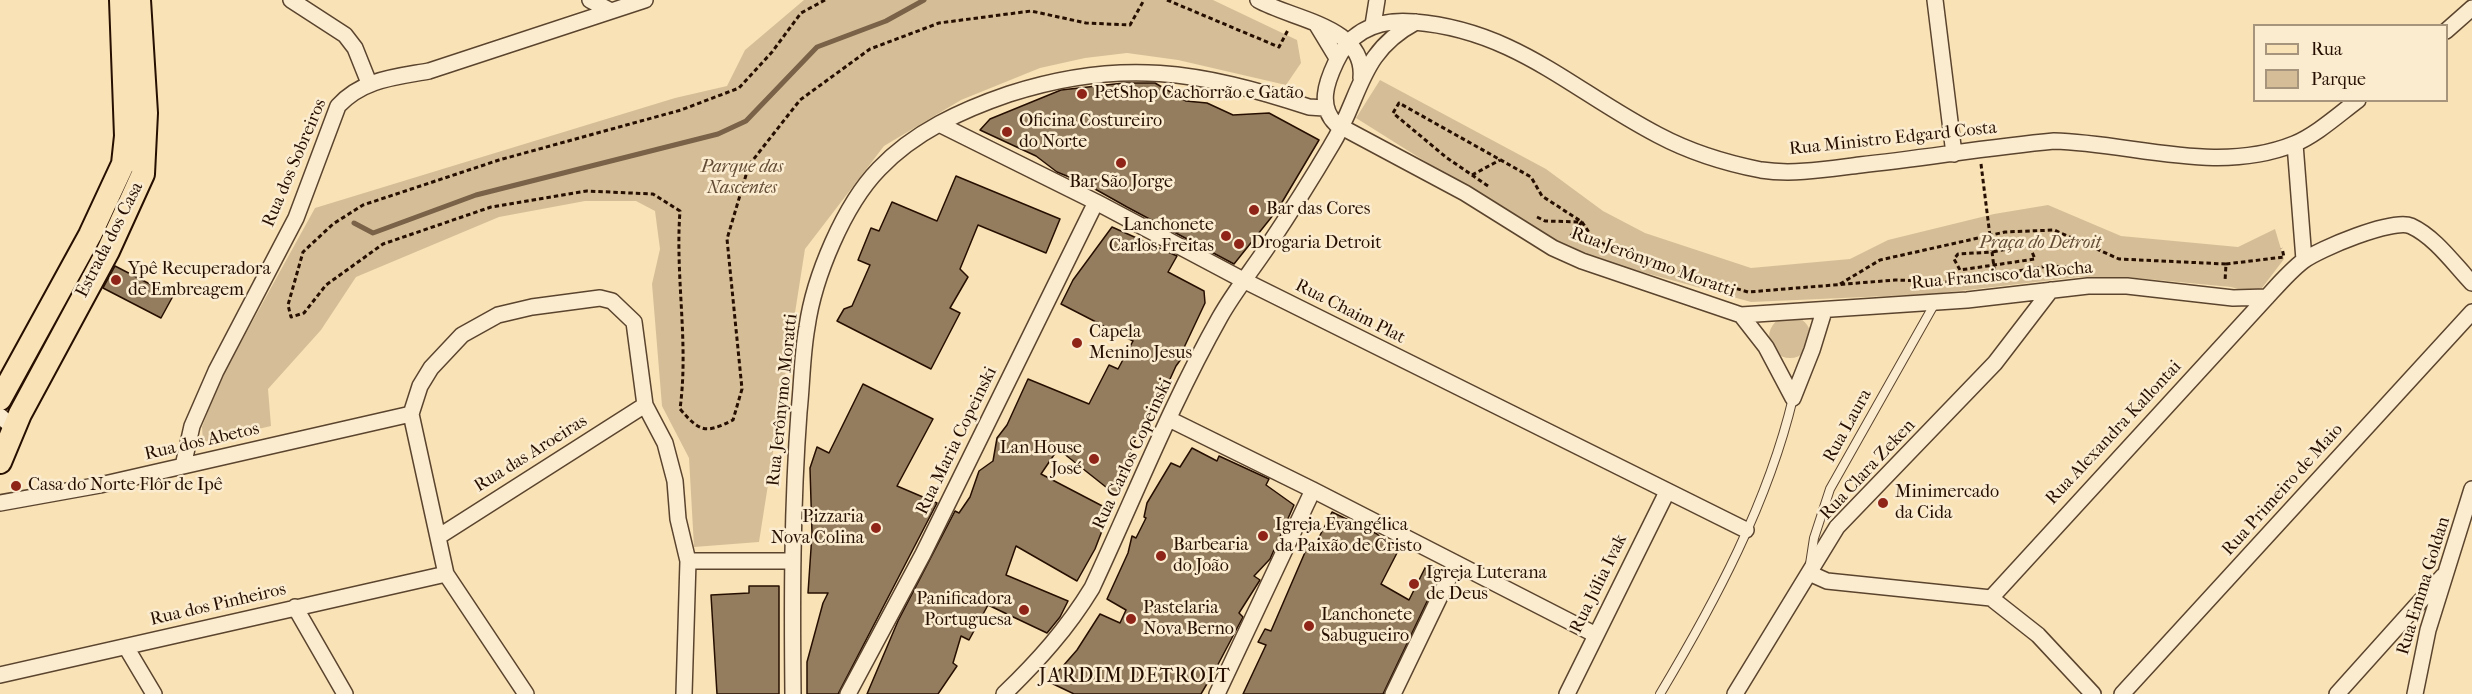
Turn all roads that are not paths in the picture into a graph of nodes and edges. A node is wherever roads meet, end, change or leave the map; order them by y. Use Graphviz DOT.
graph roads {
  1 [pos="121,0"];
  2 [pos="139,0"];
  3 [pos="291,0"];
  4 [pos="590,0"];
  5 [pos="645,0"];
  6 [pos="1258,0"];
  7 [pos="1377,0"];
  8 [pos="1935,0"];
  9 [pos="2472,8"];
  10 [pos="611,11"];
  11 [pos="1416,22"];
  12 [pos="1317,25"];
  13 [pos="1373,25"];
  14 [pos="2448,28"];
  15 [pos="1349,42"];
  16 [pos="1337,58"];
  17 [pos="1361,80"];
  18 [pos="369,83"];
  19 [pos="2355,102"];
  20 [pos="1324,108"];
  21 [pos="939,124"];
  22 [pos="1342,128"];
  23 [pos="136,136"];
  24 [pos="2295,144"];
  25 [pos="1954,153"];
  26 [pos="1096,202"];
  27 [pos="2304,260"];
  28 [pos="1243,280"];
  29 [pos="2472,283"];
  30 [pos="2051,290"];
  31 [pos="2266,297"];
  32 [pos="1935,302"];
  33 [pos="1824,311"];
  34 [pos="2472,312"];
  35 [pos="1741,315"];
  36 [pos="1793,398"];
  37 [pos="0,399"];
  38 [pos="645,405"];
  39 [pos="411,414"];
  40 [pos="1169,420"];
  41 [pos="7,422"];
  42 [pos="0,462"];
  43 [pos="183,466"];
  44 [pos="2472,489"];
  45 [pos="1313,490"];
  46 [pos="1667,492"];
  47 [pos="0,503"];
  48 [pos="1746,530"];
  49 [pos="438,537"];
  50 [pos="688,561"];
  51 [pos="793,561"];
  52 [pos="1455,565"];
  53 [pos="2447,572"];
  54 [pos="1809,573"];
  55 [pos="446,574"];
  56 [pos="1991,597"];
  57 [pos="296,607"];
  58 [pos="1596,635"];
  59 [pos="126,647"];
  60 [pos="0,675"];
  61 [pos="154,694"];
  62 [pos="345,694"];
  63 [pos="526,694"];
  64 [pos="684,694"];
  65 [pos="793,694"];
  66 [pos="848,694"];
  67 [pos="1004,694"];
  68 [pos="1217,694"];
  69 [pos="1393,694"];
  70 [pos="1567,694"];
  71 [pos="1660,694"];
  72 [pos="1735,694"];
  73 [pos="2093,694"];
  74 [pos="2122,694"];
  75 [pos="2337,694"];
  76 [pos="2415,694"];
  1 -- 23 [label="main road, Estrada dos Casa"];
  2 -- 23 [label="main road, Estrada dos Casa"];
  3 -- 18 [label="street"];
  4 -- 10 [label="street"];
  5 -- 10 [label="street, Rua dos Sobreiros"];
  6 -- 12 [label="street"];
  7 -- 13 [label="street"];
  8 -- 25 [label="street"];
  9 -- 14 [label="street"];
  10 -- 18 [label="street, Rua dos Sobreiros"];
  11 -- 13 [label="street"];
  11 -- 17 [label="street, Rua Carlos Copeinski"];
  11 -- 25 [label="street, Rua Ministro Edgard Costa"];
  12 -- 15 [label="street"];
  12 -- 16 [label="street"];
  13 -- 15 [label="street"];
  15 -- 16 [label="street"];
  15 -- 17 [label="street"];
  16 -- 20 [label="street"];
  17 -- 22 [label="street, Rua Carlos Copeinski"];
  18 -- 43 [label="street, Rua dos Sobreiros"];
  19 -- 24 [label="street, Rua Ministro Edgard Costa"];
  20 -- 21 [label="street, Rua Jerônymo Moratti"];
  20 -- 22 [label="street"];
  21 -- 26 [label="street, Rua Chaim Plat"];
  21 -- 51 [label="street, Rua Jerônymo Moratti"];
  22 -- 28 [label="street, Rua Carlos Copeinski"];
  22 -- 35 [label="street, Rua Jerônymo Moratti"];
  23 -- 37 [label="main road, Estrada dos Casa"];
  23 -- 41 [label="main road, Estrada dos Casa"];
  24 -- 25 [label="street, Rua Ministro Edgard Costa"];
  24 -- 27 [label="street"];
  26 -- 28 [label="street, Rua Chaim Plat"];
  26 -- 66 [label="street, Rua Maria Copeinski"];
  27 -- 29 [label="street"];
  27 -- 31 [label="street, Rua Alexandra Kallontai"];
  28 -- 40 [label="street, Rua Carlos Copeinski"];
  28 -- 46 [label="street, Rua Chaim Plat"];
  30 -- 31 [label="street, Rua Francisco da Rocha"];
  30 -- 32 [label="street, Rua Francisco da Rocha"];
  30 -- 54 [label="street, Rua Clara Zeken"];
  31 -- 56 [label="street, Rua Alexandra Kallontai"];
  32 -- 33 [label="street, Rua Francisco da Rocha"];
  32 -- 54 [label="lane, Rua Laura"];
  33 -- 35 [label="street, Rua Francisco da Rocha"];
  33 -- 36 [label="street"];
  34 -- 74 [label="street, Rua Primeiro de Maio"];
  35 -- 36 [label="street, Rua Jerônymo Moratti"];
  36 -- 48 [label="lane"];
  38 -- 39 [label="street"];
  38 -- 49 [label="street, Rua das Aroeiras"];
  38 -- 50 [label="street"];
  39 -- 43 [label="street, Rua dos Abetos"];
  39 -- 49 [label="street"];
  40 -- 45 [label="street"];
  40 -- 67 [label="street, Rua Carlos Copeinski"];
  41 -- 42 [label="main road, Estrada dos Casa"];
  43 -- 47 [label="street, Rua dos Abetos"];
  44 -- 53 [label="street, Rua Emma Goldan"];
  45 -- 52 [label="street"];
  45 -- 68 [label="street"];
  46 -- 48 [label="street, Rua Chaim Plat"];
  46 -- 58 [label="street, Rua Júlia Ivak"];
  48 -- 71 [label="lane"];
  49 -- 55 [label="street"];
  50 -- 51 [label="street"];
  50 -- 64 [label="street"];
  51 -- 65 [label="street, Rua Jerônymo Moratti"];
  52 -- 58 [label="street"];
  52 -- 69 [label="street"];
  53 -- 75 [label="street"];
  53 -- 76 [label="street, Rua Emma Goldan"];
  54 -- 56 [label="street"];
  54 -- 72 [label="street, Rua Clara Zeken"];
  55 -- 57 [label="street, Rua dos Pinheiros"];
  55 -- 63 [label="street"];
  56 -- 73 [label="street"];
  57 -- 59 [label="street, Rua dos Pinheiros"];
  57 -- 62 [label="street"];
  58 -- 70 [label="street, Rua Júlia Ivak"];
  59 -- 60 [label="street, Rua dos Pinheiros"];
  59 -- 61 [label="street"];
}
